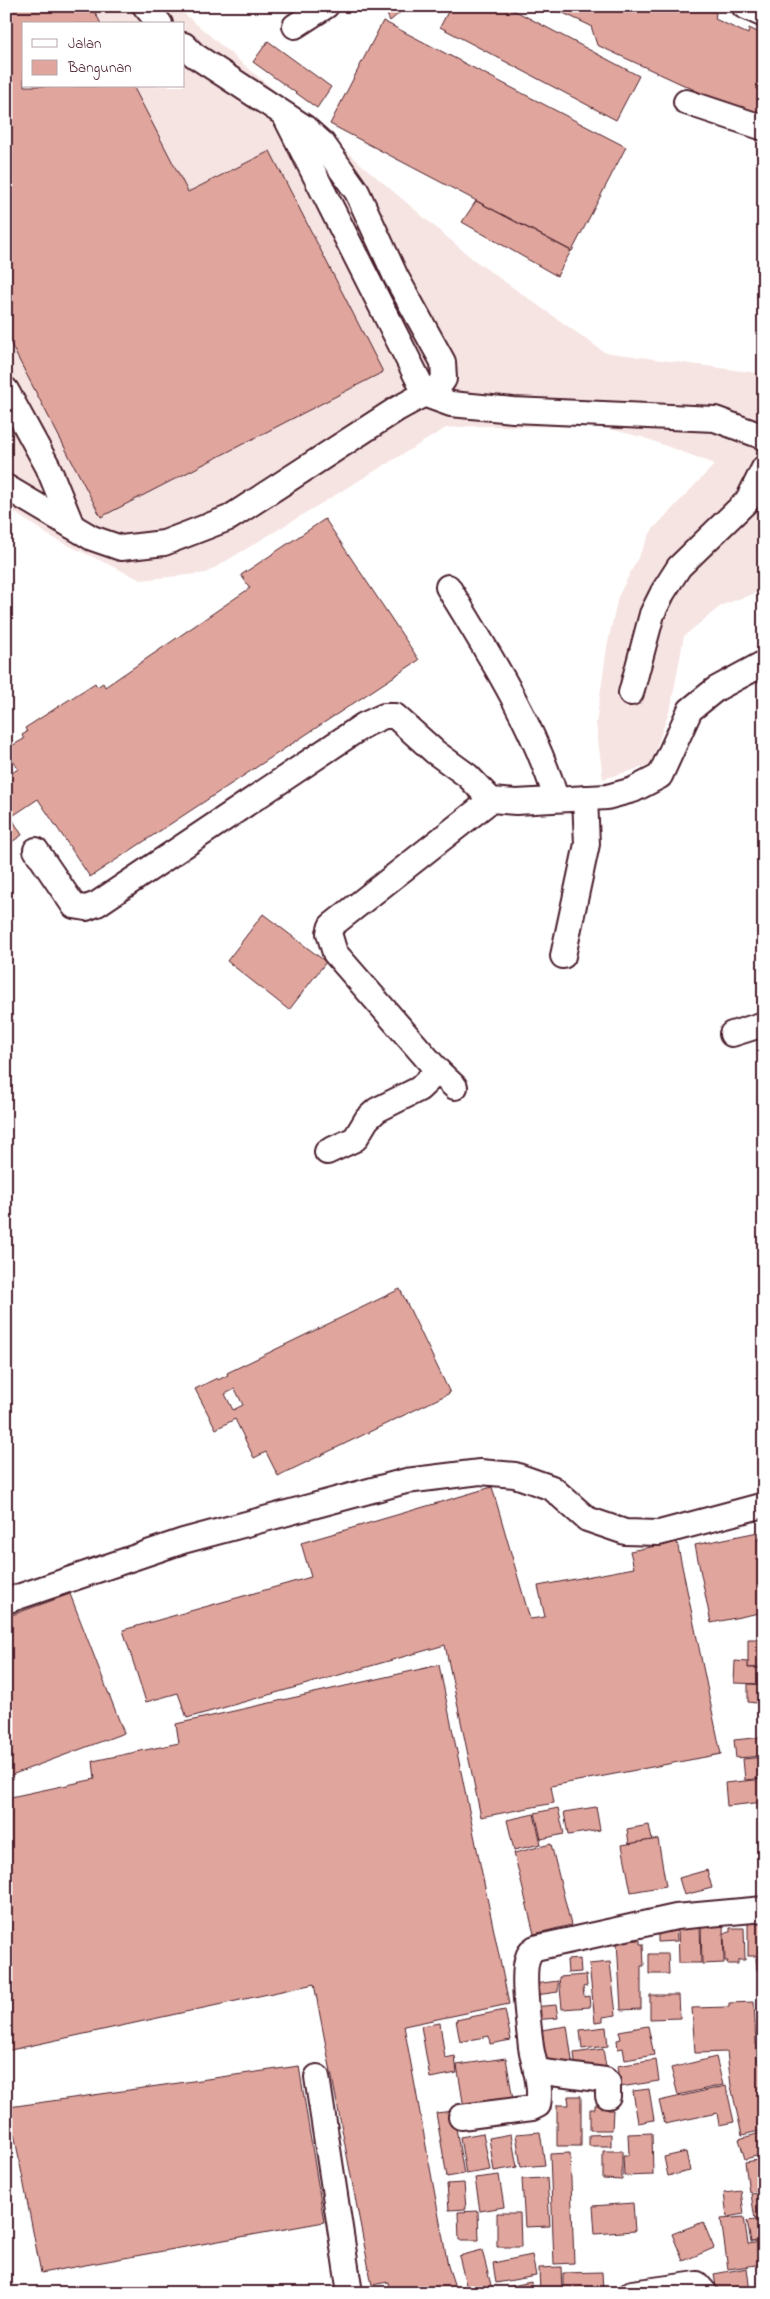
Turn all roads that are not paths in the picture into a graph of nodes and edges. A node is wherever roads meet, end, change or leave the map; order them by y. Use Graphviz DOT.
graph roads {
  1 [pos="145,6"];
  2 [pos="326,6"];
  3 [pos="744,6"];
  4 [pos="764,15"];
  5 [pos="158,22"];
  6 [pos="296,26"];
  7 [pos="185,46"];
  8 [pos="686,102"];
  9 [pos="764,128"];
  10 [pos="6,390"];
  11 [pos="426,395"];
  12 [pos="764,437"];
  13 [pos="764,468"];
  14 [pos="6,487"];
  15 [pos="72,526"];
  16 [pos="448,587"];
  17 [pos="764,663"];
  18 [pos="631,693"];
  19 [pos="556,798"];
  20 [pos="585,798"];
  21 [pos="491,800"];
  22 [pos="36,850"];
  23 [pos="563,956"];
  24 [pos="764,1024"];
  25 [pos="732,1034"];
  26 [pos="438,1071"];
  27 [pos="455,1087"];
  28 [pos="327,1152"];
  29 [pos="764,1505"];
  30 [pos="6,1600"];
  31 [pos="764,1908"];
  32 [pos="536,2071"];
  33 [pos="317,2077"];
  34 [pos="608,2096"];
  35 [pos="461,2117"];
  36 [pos="350,2293"];
  37 [pos="632,2293"];
  38 [pos="705,2293"];
  1 -- 5 [label="street"];
  2 -- 6 [label="street"];
  3 -- 4 [label="street"];
  7 -- 11 [label="street"];
  8 -- 9 [label="street"];
  10 -- 15 [label="street"];
  11 -- 12 [label="street"];
  11 -- 15 [label="street"];
  13 -- 18 [label="street"];
  14 -- 15 [label="street"];
  16 -- 19 [label="street"];
  17 -- 20 [label="street"];
  19 -- 20 [label="street"];
  19 -- 21 [label="street"];
  20 -- 23 [label="street"];
  21 -- 22 [label="street"];
  21 -- 26 [label="street"];
  24 -- 25 [label="street"];
  26 -- 27 [label="street"];
  26 -- 28 [label="street"];
  29 -- 30 [label="street"];
  31 -- 32 [label="street"];
  32 -- 34 [label="street"];
  32 -- 35 [label="street"];
  33 -- 36 [label="street"];
  37 -- 38 [label="street"];
}
